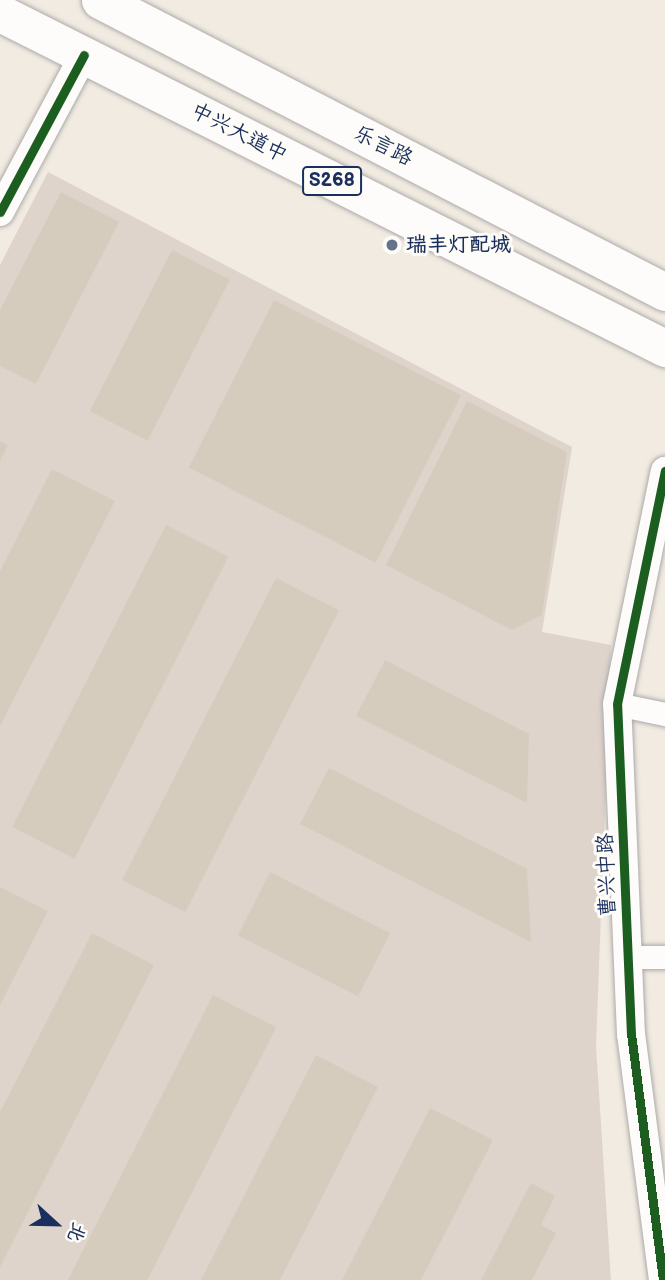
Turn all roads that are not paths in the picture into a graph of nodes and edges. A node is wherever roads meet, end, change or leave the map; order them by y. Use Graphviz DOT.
graph roads {
  1 [pos="100,0"];
  2 [pos="0,13"];
  3 [pos="84,55"];
  4 [pos="0,212"];
  5 [pos="665,292"];
  6 [pos="665,348"];
  7 [pos="665,471"];
  8 [pos="617,704"];
  9 [pos="665,714"];
  10 [pos="628,957"];
  11 [pos="665,957"];
  12 [pos="663,1280"];
  1 -- 5 [label="main road, 乐言路 / S268"];
  2 -- 3 [label="main road, 中兴大道中 / S268"];
  3 -- 4 [label="street"];
  3 -- 6 [label="main road, 中兴大道中 / S268"];
  7 -- 8 [label="street, 曹兴中路"];
  8 -- 9 [label="street"];
  8 -- 10 [label="street, 曹兴中路"];
  10 -- 11 [label="street"];
  10 -- 12 [label="street, 曹兴中路"];
}
